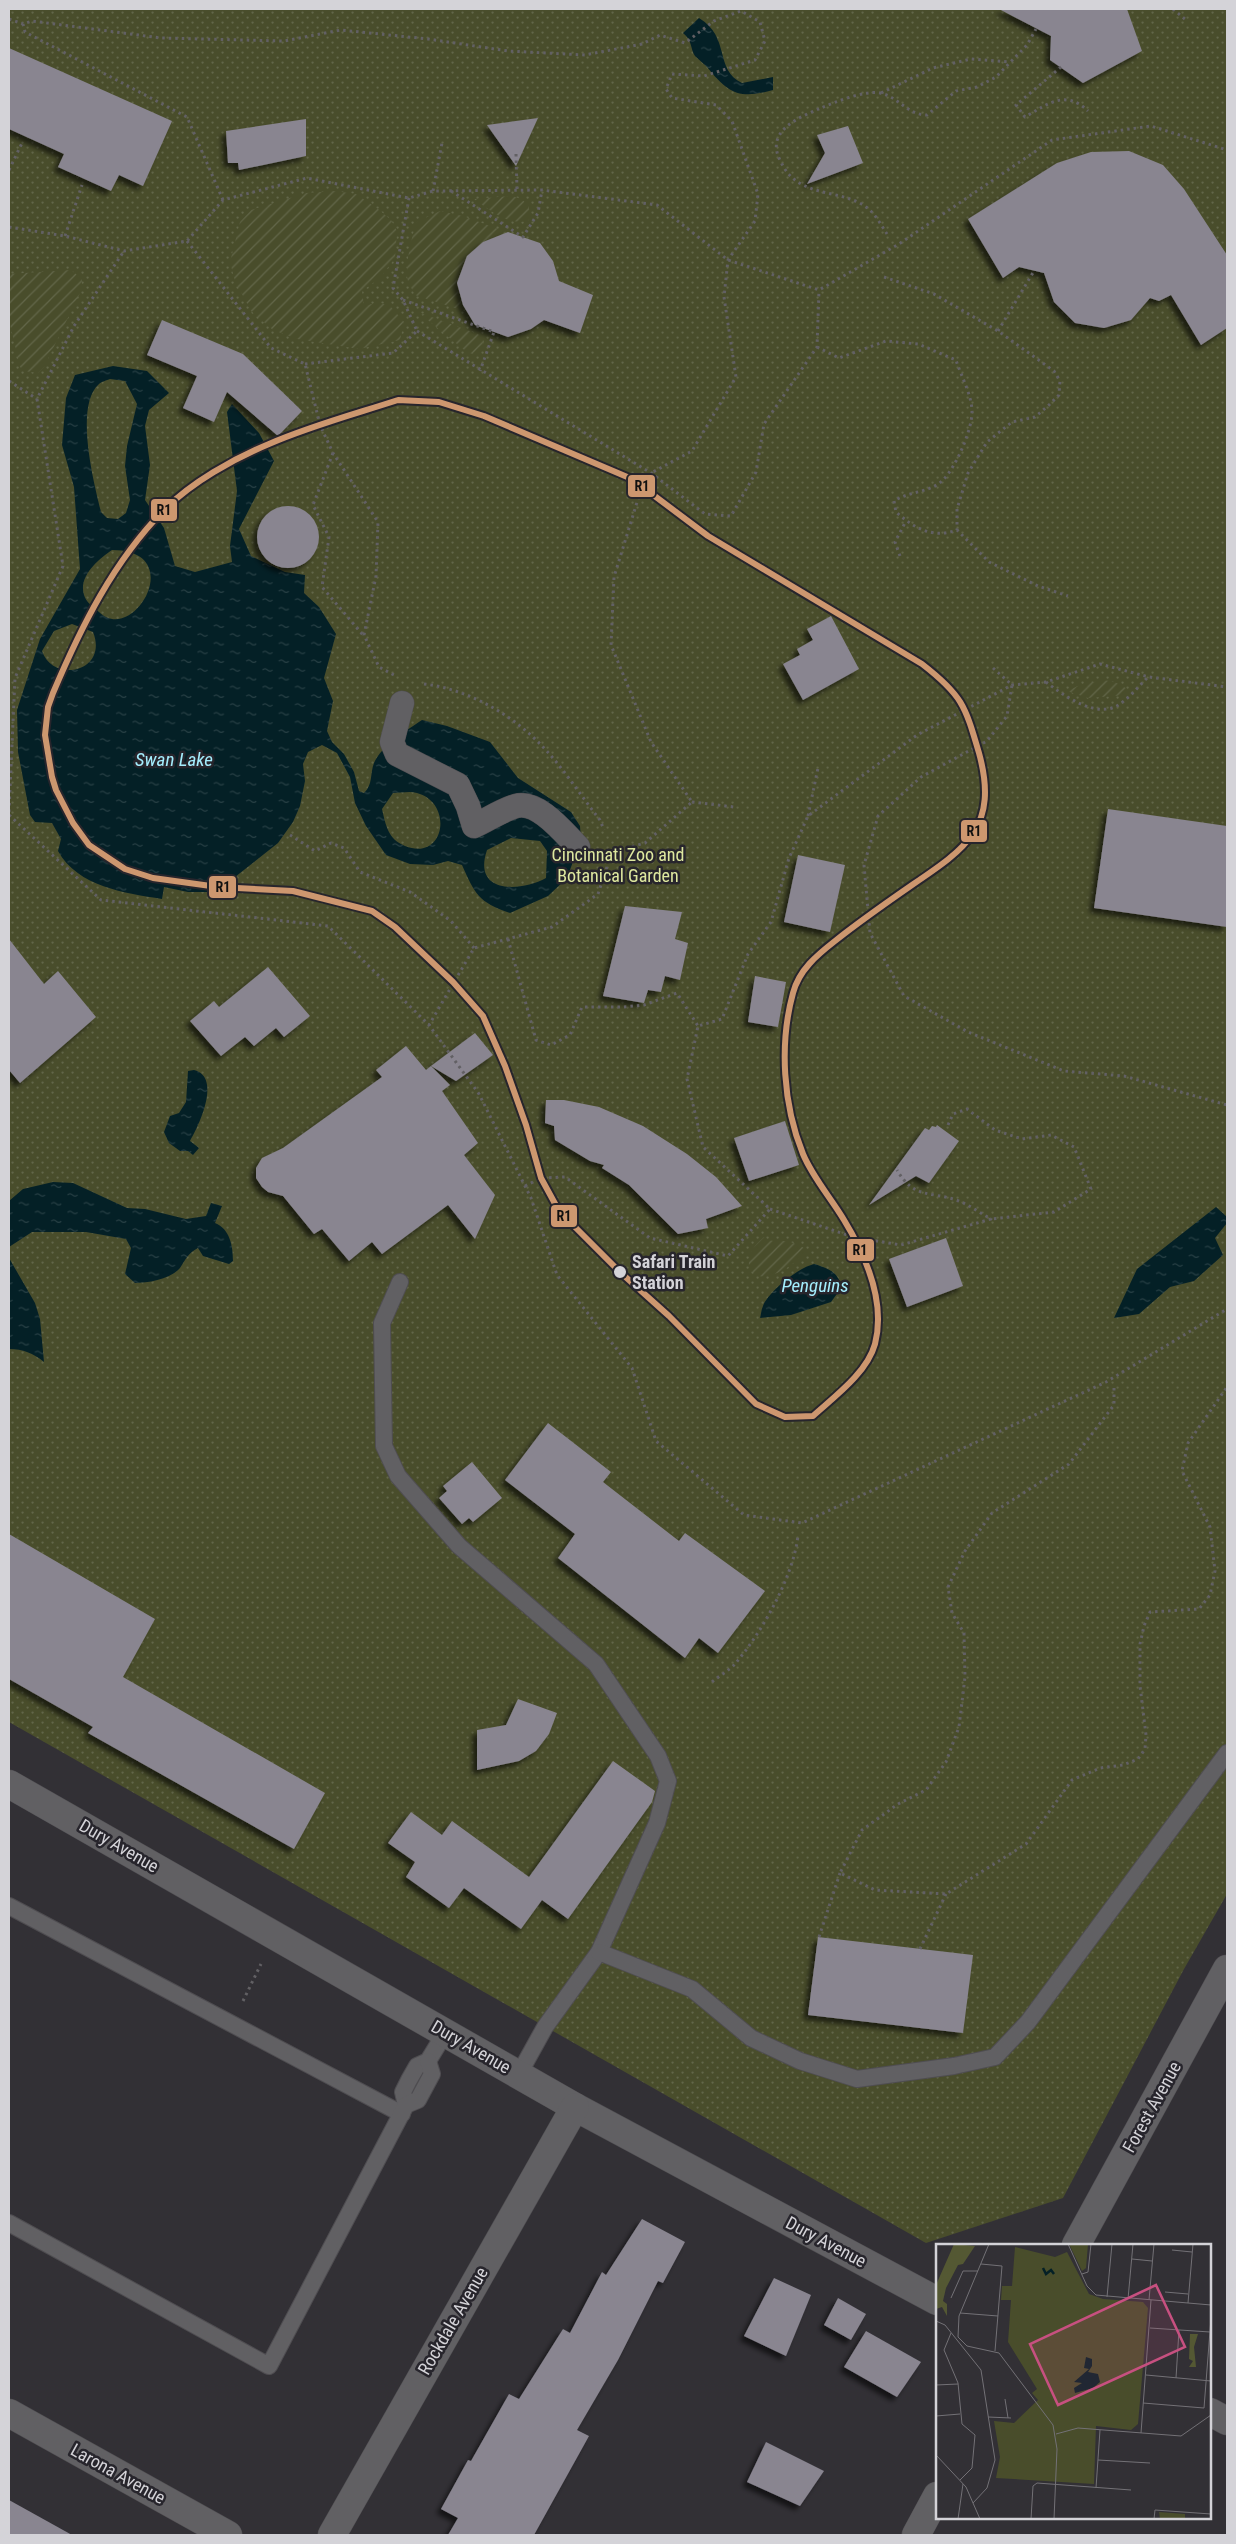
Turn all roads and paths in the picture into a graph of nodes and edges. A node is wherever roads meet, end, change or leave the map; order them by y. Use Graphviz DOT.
graph roads {
  1 [pos="1173,9"];
  2 [pos="9,19"];
  3 [pos="1186,20"];
  4 [pos="23,24"];
  5 [pos="1036,29"];
  6 [pos="1011,62"];
  7 [pos="1061,66"];
  8 [pos="881,94"];
  9 [pos="1088,111"];
  10 [pos="22,143"];
  11 [pos="442,143"];
  12 [pos="1227,150"];
  13 [pos="516,154"];
  14 [pos="9,170"];
  15 [pos="82,185"];
  16 [pos="517,190"];
  17 [pos="542,190"];
  18 [pos="433,191"];
  19 [pos="450,191"];
  20 [pos="409,198"];
  21 [pos="223,200"];
  22 [pos="9,226"];
  23 [pos="887,234"];
  24 [pos="65,236"];
  25 [pos="187,241"];
  26 [pos="124,251"];
  27 [pos="728,260"];
  28 [pos="1034,271"];
  29 [pos="884,277"];
  30 [pos="819,290"];
  31 [pos="403,300"];
  32 [pos="417,331"];
  33 [pos="998,331"];
  34 [pos="817,347"];
  35 [pos="305,364"];
  36 [pos="480,371"];
  37 [pos="9,381"];
  38 [pos="37,399"];
  39 [pos="333,452"];
  40 [pos="651,474"];
  41 [pos="906,521"];
  42 [pos="957,530"];
  43 [pos="900,556"];
  44 [pos="1068,596"];
  45 [pos="364,635"];
  46 [pos="993,668"];
  47 [pos="1149,677"];
  48 [pos="399,678"];
  49 [pos="1046,682"];
  50 [pos="422,684"];
  51 [pos="1012,685"];
  52 [pos="1227,687"];
  53 [pos="402,703"];
  54 [pos="818,768"];
  55 [pos="692,802"];
  56 [pos="734,807"];
  57 [pos="9,814"];
  58 [pos="808,816"];
  59 [pos="290,835"];
  60 [pos="606,836"];
  61 [pos="609,844"];
  62 [pos="578,846"];
  63 [pos="612,852"];
  64 [pos="508,939"];
  65 [pos="474,948"];
  66 [pos="429,1025"];
  67 [pos="698,1026"];
  68 [pos="1227,1105"];
  69 [pos="948,1125"];
  70 [pos="897,1170"];
  71 [pos="525,1186"];
  72 [pos="770,1210"];
  73 [pos="991,1219"];
  74 [pos="400,1282"];
  75 [pos="1227,1309"];
  76 [pos="1227,1387"];
  77 [pos="1114,1388"];
  78 [pos="798,1535"];
  79 [pos="712,1682"];
  80 [pos="1227,1753"];
  81 [pos="9,1784"];
  82 [pos="840,1874"];
  83 [pos="946,1894"];
  84 [pos="9,1906"];
  85 [pos="819,1937"];
  86 [pos="920,1949"];
  87 [pos="599,1952"];
  88 [pos="262,1961"];
  89 [pos="1226,1974"];
  90 [pos="232,2023"];
  91 [pos="445,2033"];
  92 [pos="519,2074"];
  93 [pos="575,2107"];
  94 [pos="404,2110"];
  95 [pos="9,2223"];
  96 [pos="1077,2244"];
  97 [pos="936,2300"];
  98 [pos="9,2413"];
  99 [pos="1211,2413"];
  100 [pos="1227,2422"];
  101 [pos="936,2498"];
  102 [pos="228,2535"];
  103 [pos="332,2535"];
  104 [pos="916,2535"];
  1 -- 3 [label="path"];
  2 -- 4 [label="path"];
  4 -- 21 [label="path"];
  4 -- 27 [label="path"];
  5 -- 6 [label="path"];
  6 -- 8 [label="path"];
  6 -- 8 [label="path"];
  7 -- 9 [label="path"];
  8 -- 23 [label="path"];
  10 -- 14 [label="path"];
  11 -- 18 [label="path"];
  12 -- 30 [label="path"];
  13 -- 16 [label="path"];
  15 -- 24 [label="path"];
  16 -- 17 [label="path"];
  16 -- 19 [label="path"];
  17 -- 19 [label="path"];
  17 -- 27 [label="path"];
  18 -- 19 [label="path"];
  18 -- 20 [label="path"];
  20 -- 21 [label="path"];
  20 -- 31 [label="path"];
  21 -- 25 [label="path"];
  22 -- 24 [label="path"];
  24 -- 26 [label="path"];
  25 -- 26 [label="path"];
  25 -- 35 [label="path"];
  26 -- 38 [label="path"];
  27 -- 30 [label="path"];
  27 -- 40 [label="path"];
  28 -- 33 [label="path"];
  29 -- 33 [label="path"];
  30 -- 34 [label="path"];
  31 -- 32 [label="path"];
  31 -- 36 [label="path"];
  32 -- 35 [label="path"];
  32 -- 36 [label="path"];
  33 -- 42 [label="path"];
  34 -- 40 [label="path"];
  34 -- 41 [label="path"];
  35 -- 39 [label="path"];
  36 -- 40 [label="path"];
  37 -- 38 [label="path"];
  38 -- 57 [label="path"];
  39 -- 45 [label="path"];
  39 -- 45 [label="path"];
  40 -- 55 [label="path"];
  41 -- 42 [label="path"];
  41 -- 43 [label="path"];
  42 -- 44 [label="path"];
  45 -- 48 [label="path"];
  46 -- 51 [label="path"];
  47 -- 49 [label="path"];
  47 -- 49 [label="path"];
  47 -- 52 [label="path"];
  49 -- 51 [label="path"];
  50 -- 60 [label="path"];
  51 -- 58 [label="path"];
  51 -- 68 [label="path"];
  53 -- 62 [label="street"];
  54 -- 58 [label="path"];
  55 -- 56 [label="path"];
  55 -- 63 [label="path"];
  57 -- 66 [label="path"];
  58 -- 67 [label="path"];
  59 -- 65 [label="path"];
  61 -- 63 [label="path"];
  63 -- 64 [label="path"];
  64 -- 65 [label="path"];
  64 -- 67 [label="path"];
  65 -- 66 [label="path"];
  66 -- 71 [label="path"];
  67 -- 72 [label="path"];
  69 -- 73 [label="path"];
  70 -- 73 [label="path"];
  71 -- 72 [label="path"];
  71 -- 75 [label="path"];
  72 -- 73 [label="path"];
  74 -- 87 [label="lane"];
  76 -- 83 [label="path"];
  77 -- 82 [label="path"];
  78 -- 79 [label="path"];
  80 -- 87 [label="lane"];
  81 -- 91 [label="street, Dury Avenue"];
  82 -- 83 [label="path"];
  82 -- 85 [label="path"];
  83 -- 86 [label="path"];
  84 -- 90 [label="lane"];
  87 -- 92 [label="lane"];
  88 -- 90 [label="path"];
  89 -- 96 [label="street, Forest Avenue"];
  90 -- 94 [label="lane"];
  91 -- 92 [label="street, Dury Avenue"];
  91 -- 94 [label="lane"];
  92 -- 93 [label="street, Dury Avenue"];
  93 -- 97 [label="street, Dury Avenue"];
  93 -- 103 [label="street, Rockdale Avenue"];
  94 -- 95 [label="lane"];
  98 -- 102 [label="street, Larona Avenue"];
  99 -- 100 [label="street"];
  101 -- 104 [label="street"];
}
